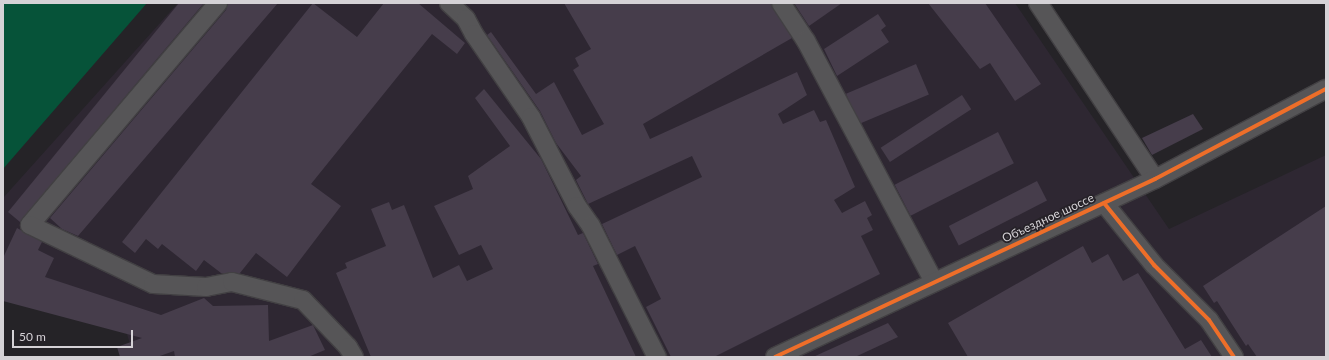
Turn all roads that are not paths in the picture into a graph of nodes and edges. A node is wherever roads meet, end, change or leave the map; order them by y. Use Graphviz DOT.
graph roads {
  1 [pos="218,3"];
  2 [pos="449,3"];
  3 [pos="781,3"];
  4 [pos="1038,3"];
  5 [pos="1326,89"];
  6 [pos="1155,179"];
  7 [pos="1104,203"];
  8 [pos="934,282"];
  9 [pos="354,357"];
  10 [pos="657,357"];
  11 [pos="775,357"];
  12 [pos="1234,357"];
  1 -- 9 [label="street"];
  2 -- 10 [label="street"];
  3 -- 8 [label="street"];
  4 -- 6 [label="street"];
  5 -- 6 [label="street, Объездное шоссе"];
  6 -- 7 [label="street, Объездное шоссе"];
  7 -- 8 [label="street, Объездное шоссе"];
  7 -- 12 [label="street"];
  8 -- 11 [label="street, Объездное шоссе"];
}
